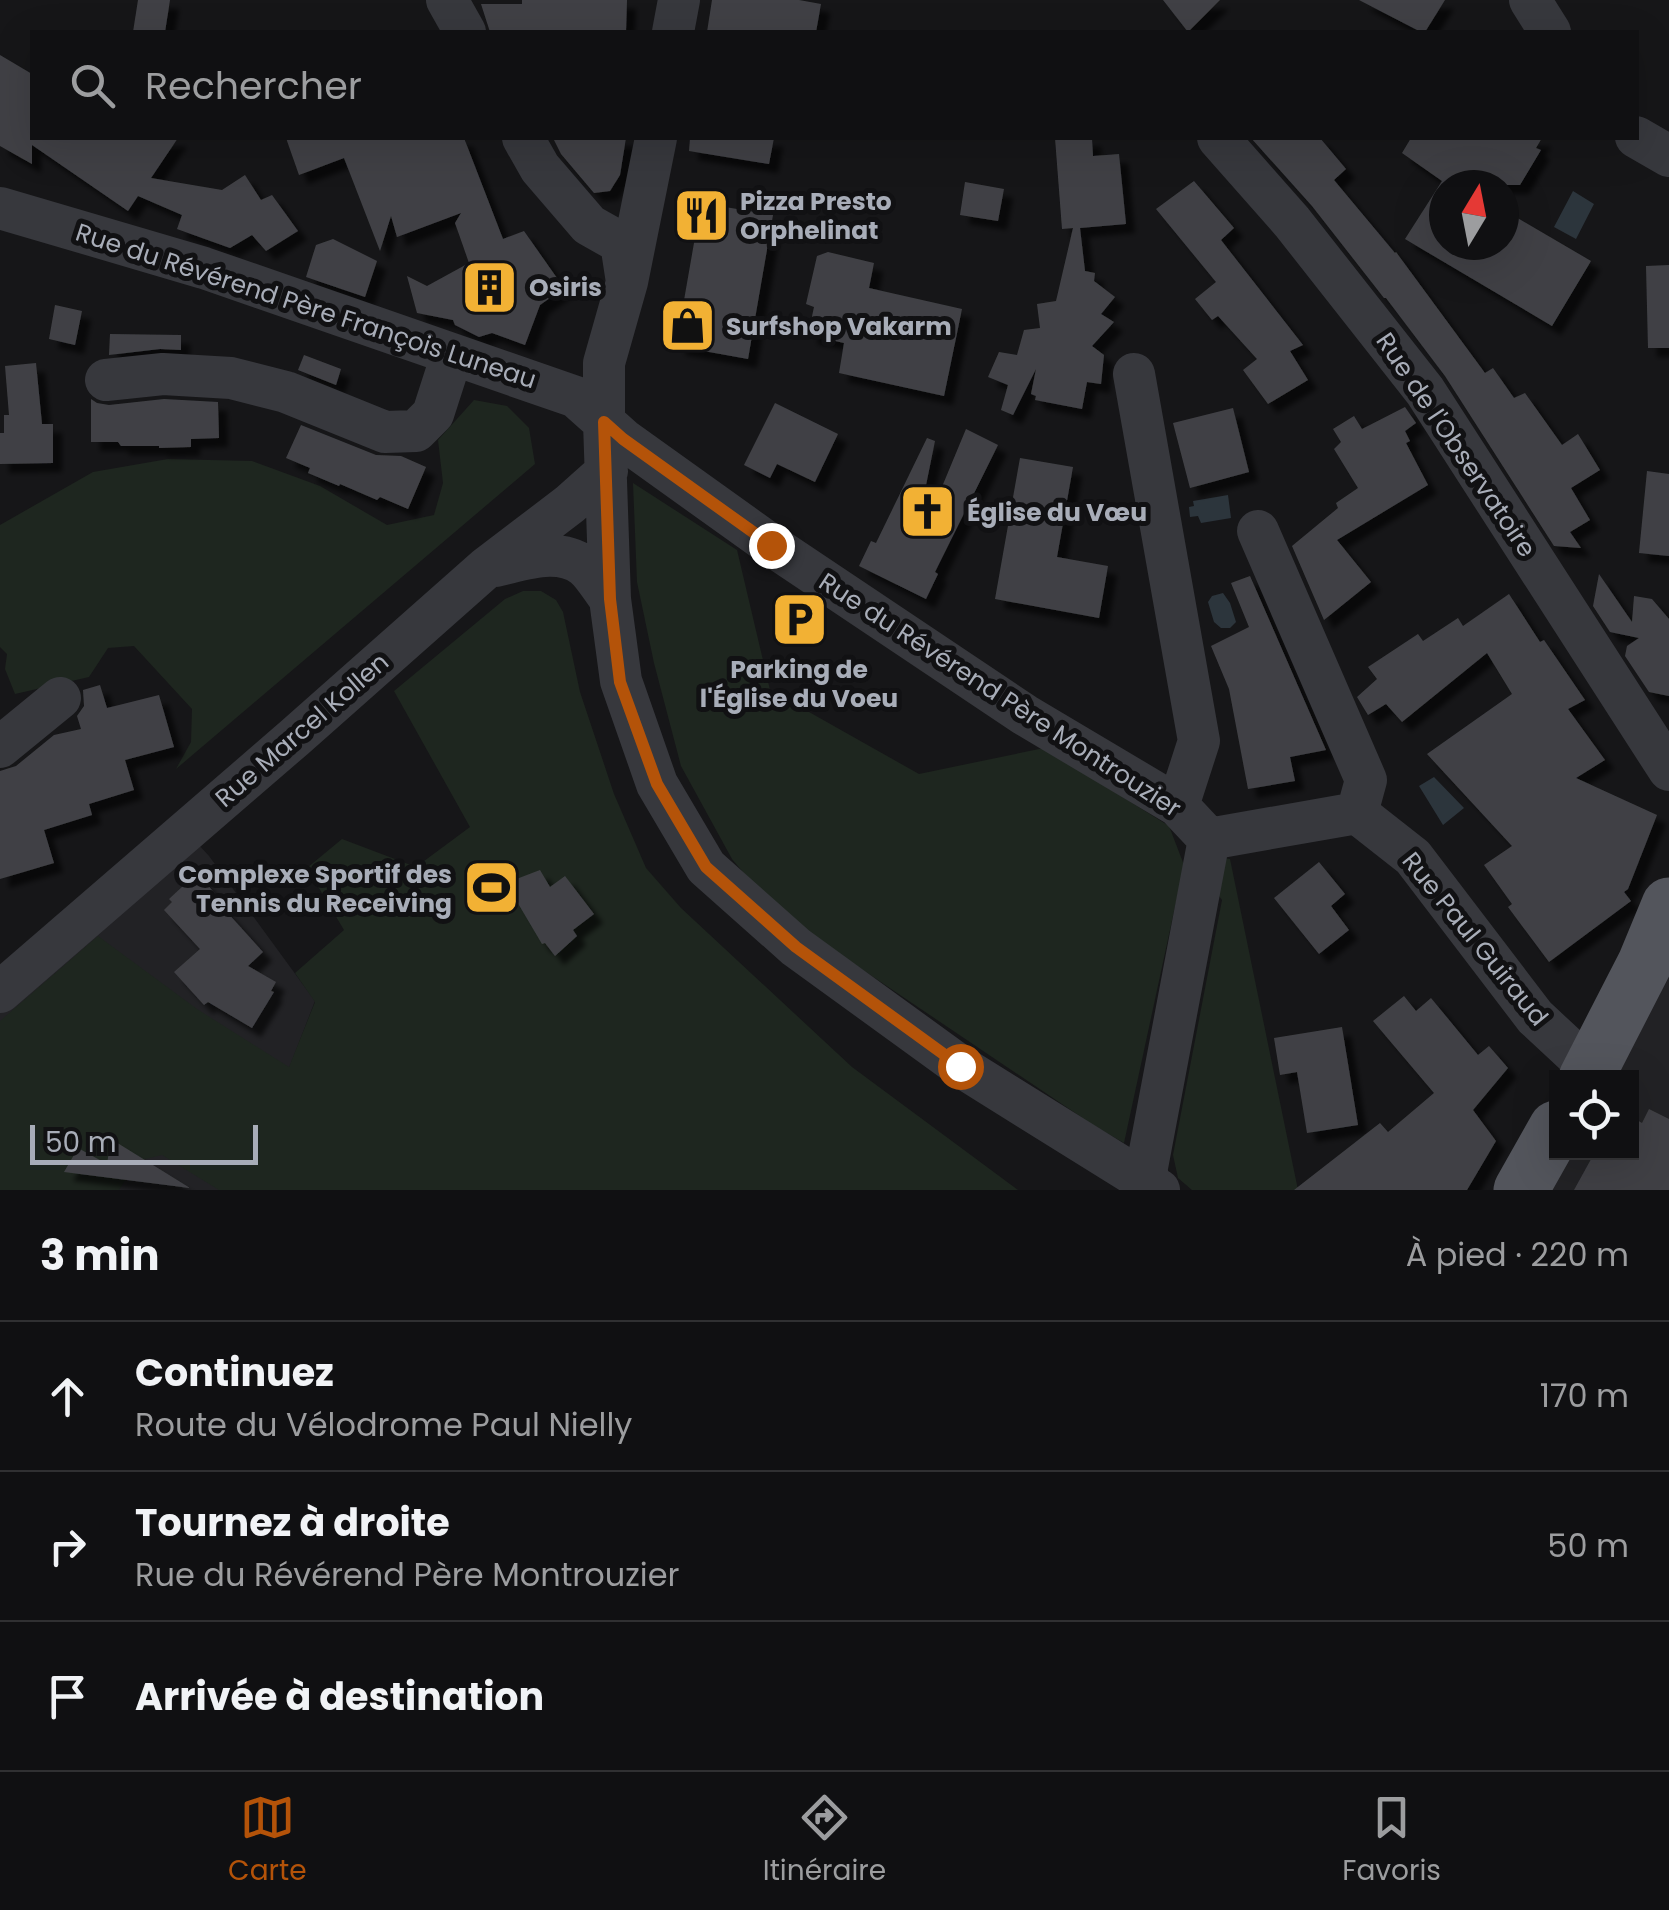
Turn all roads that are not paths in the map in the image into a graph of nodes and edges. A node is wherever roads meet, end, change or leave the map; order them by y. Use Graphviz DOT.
graph roads {
  1 [pos="447,0"];
  2 [pos="679,0"];
  3 [pos="1530,0"];
  4 [pos="463,30"];
  5 [pos="674,30"];
  6 [pos="1549,30"];
  7 [pos="1639,139"];
  8 [pos="524,140"];
  9 [pos="656,140"];
  10 [pos="1220,140"];
  11 [pos="1669,156"];
  12 [pos="0,208"];
  13 [pos="628,282"];
  14 [pos="452,355"];
  15 [pos="1134,374"];
  16 [pos="106,380"];
  17 [pos="604,422"];
  18 [pos="607,471"];
  19 [pos="1258,531"];
  20 [pos="486,568"];
  21 [pos="610,599"];
  22 [pos="60,698"];
  23 [pos="0,747"];
  24 [pos="1669,770"];
  25 [pos="1178,806"];
  26 [pos="1357,813"];
  27 [pos="1208,839"];
  28 [pos="1669,905"];
  29 [pos="0,992"];
  30 [pos="1586,1070"];
  31 [pos="1590,1070"];
  32 [pos="1549,1140"];
  33 [pos="1153,1186"];
  34 [pos="1520,1190"];
  1 -- 4 [label="street"];
  2 -- 5 [label="street"];
  3 -- 6 [label="street"];
  7 -- 11 [label="street"];
  8 -- 13 [label="street"];
  9 -- 13 [label="street"];
  10 -- 24 [label="street, Rue de l'Observatoire"];
  12 -- 14 [label="street, Rue du Révérend Père François Luneau"];
  13 -- 17 [label="street"];
  14 -- 16 [label="street"];
  14 -- 17 [label="street, Rue du Révérend Père François Luneau"];
  15 -- 25 [label="street"];
  17 -- 18 [label="street"];
  17 -- 25 [label="street, Rue du Révérend Père Montrouzier"];
  18 -- 20 [label="street, Rue Marcel Kollen"];
  18 -- 21 [label="street"];
  19 -- 26 [label="street"];
  20 -- 21 [label="street"];
  20 -- 29 [label="street, Rue Marcel Kollen"];
  21 -- 33 [label="street"];
  22 -- 23 [label="street"];
  25 -- 27 [label="street, Rue du Révérend Père Montrouzier"];
  26 -- 27 [label="street"];
  26 -- 30 [label="street, Rue Paul Guiraud"];
  27 -- 33 [label="street"];
  28 -- 31 [label="main road"];
  32 -- 34 [label="main road"];
}
